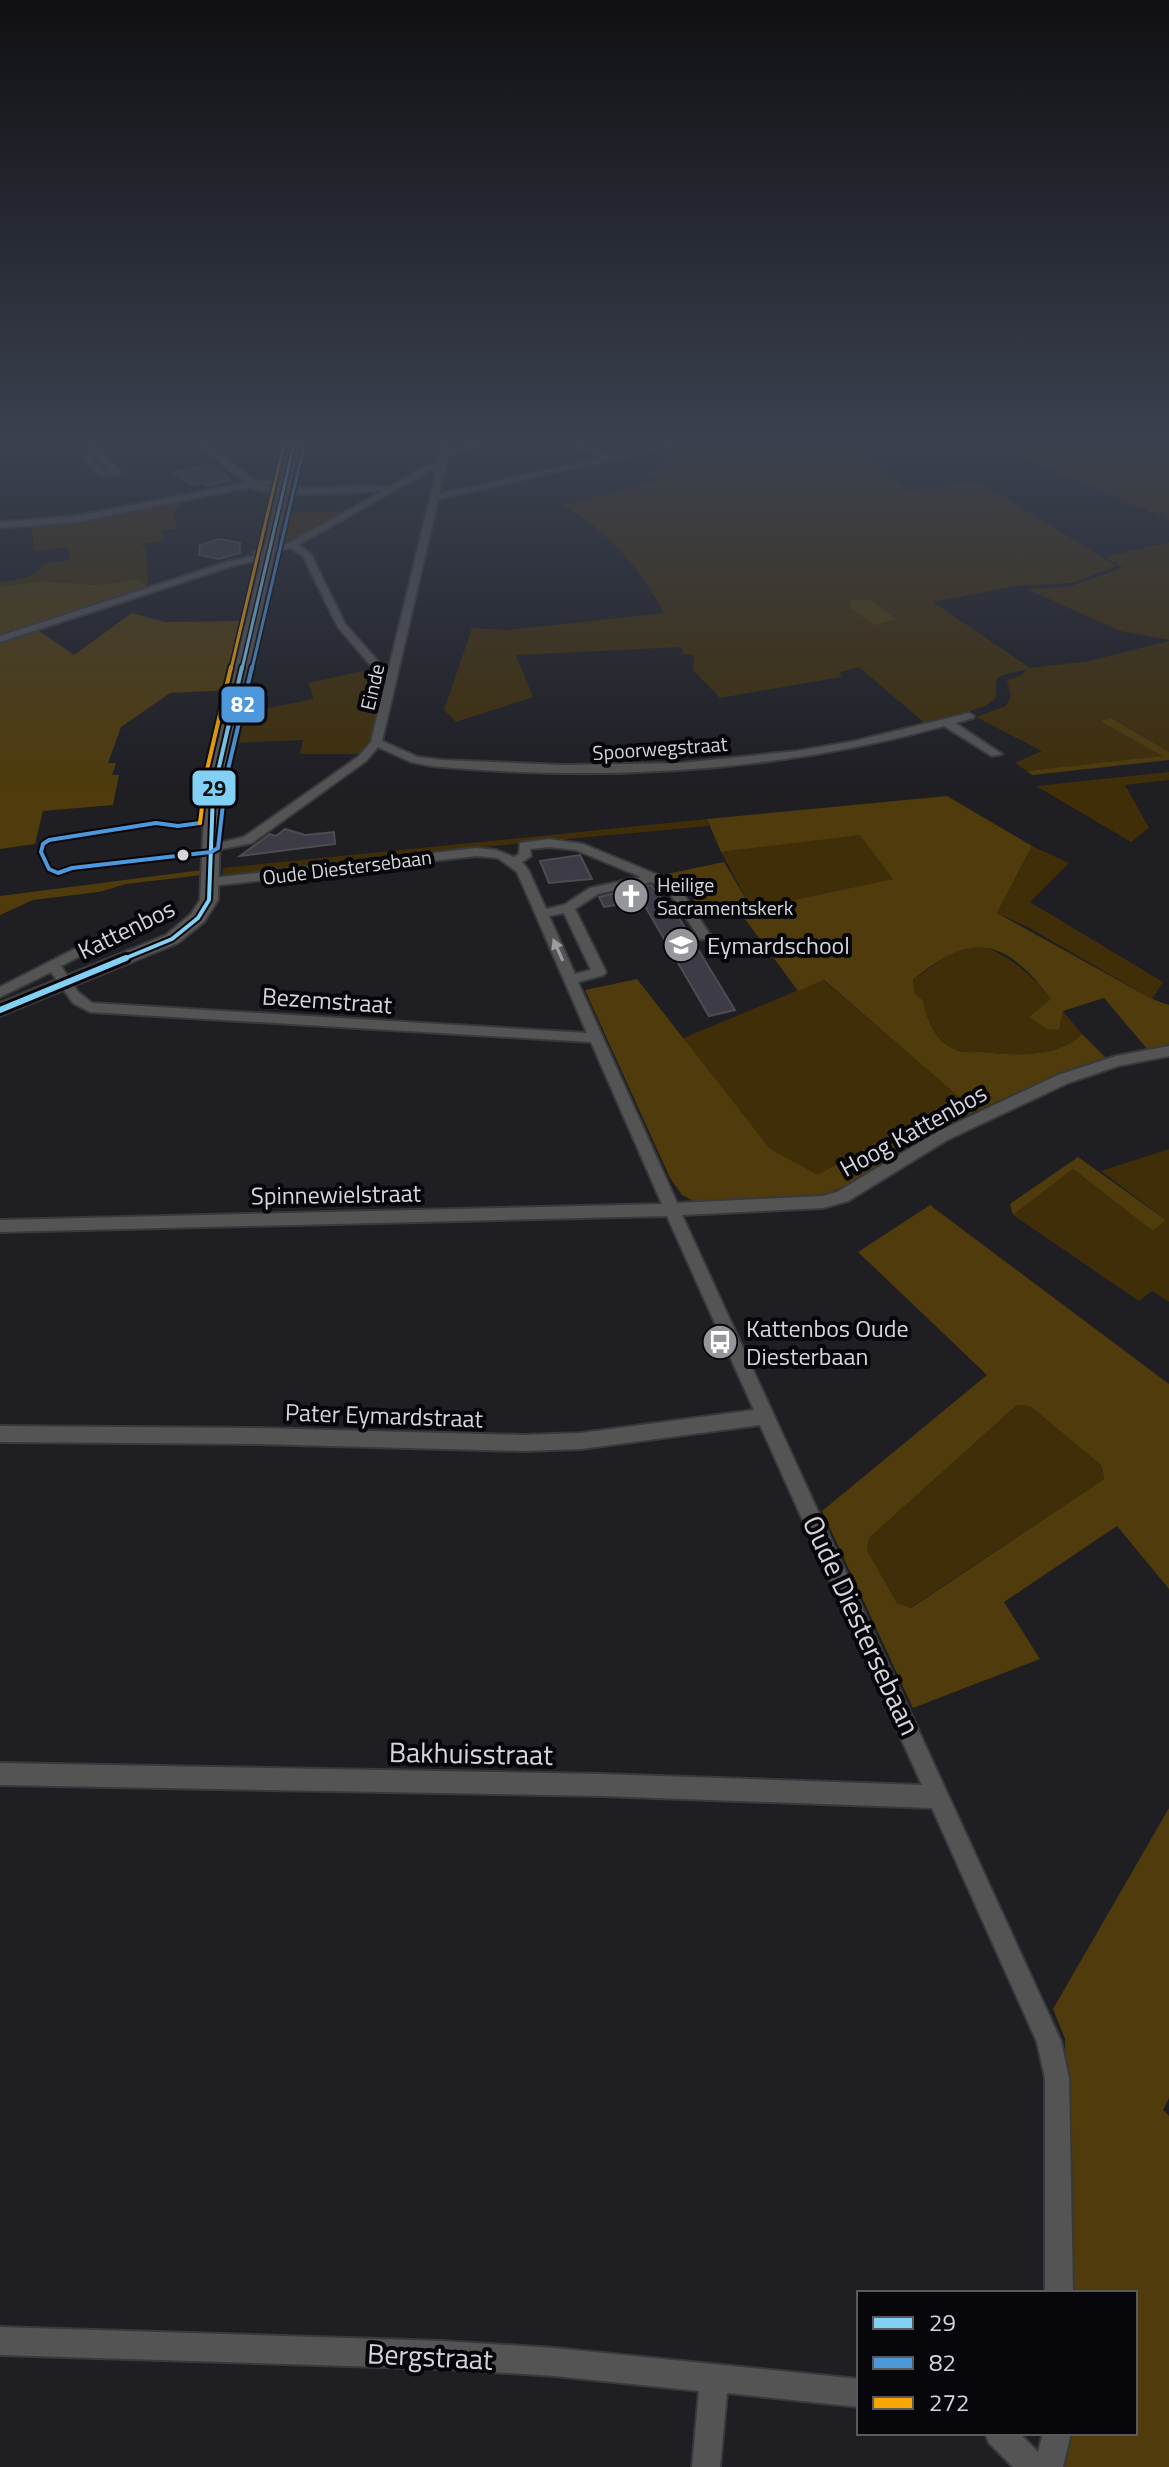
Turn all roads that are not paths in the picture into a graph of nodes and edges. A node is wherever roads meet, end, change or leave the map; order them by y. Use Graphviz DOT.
graph roads {
  1 [pos="246,559"];
  2 [pos="267,559"];
  3 [pos="309,559"];
  4 [pos="420,559"];
  5 [pos="0,639"];
  6 [pos="394,671"];
  7 [pos="969,716"];
  8 [pos="947,723"];
  9 [pos="376,743"];
  10 [pos="996,754"];
  11 [pos="524,846"];
  12 [pos="482,852"];
  13 [pos="515,861"];
  14 [pos="211,866"];
  15 [pos="654,878"];
  16 [pos="568,908"];
  17 [pos="542,914"];
  18 [pos="108,936"];
  19 [pos="705,936"];
  20 [pos="53,965"];
  21 [pos="571,979"];
  22 [pos="67,983"];
  23 [pos="0,993"];
  24 [pos="0,1010"];
  25 [pos="597,1038"];
  26 [pos="1169,1051"];
  27 [pos="672,1210"];
  28 [pos="0,1226"];
  29 [pos="766,1416"];
  30 [pos="0,1434"];
  31 [pos="0,1774"];
  32 [pos="940,1797"];
  33 [pos="1059,2291"];
  34 [pos="0,2341"];
  35 [pos="714,2377"];
  36 [pos="857,2393"];
  37 [pos="1001,2435"];
  38 [pos="1057,2435"];
  39 [pos="706,2467"];
  40 [pos="1033,2467"];
  41 [pos="1049,2467"];
  1 -- 5 [label="street"];
  2 -- 14 [label="main road"];
  3 -- 6 [label="street"];
  4 -- 6 [label="street, Einde"];
  6 -- 9 [label="street, Einde"];
  7 -- 8 [label="street, Spoorwegstraat"];
  8 -- 9 [label="street, Spoorwegstraat"];
  8 -- 10 [label="street"];
  9 -- 14 [label="street, Einde"];
  11 -- 12 [label="street, Oude Diestersebaan"];
  11 -- 13 [label="street"];
  11 -- 15 [label="street, Oude Diestersebaan"];
  12 -- 13 [label="street, Oude Diestersebaan"];
  12 -- 14 [label="street, Oude Diestersebaan"];
  13 -- 17 [label="street, Oude Diestersebaan"];
  14 -- 22 [label="main road, Kattenbos"];
  15 -- 16 [label="street"];
  15 -- 19 [label="street, Oude Diestersebaan"];
  16 -- 17 [label="street"];
  16 -- 21 [label="street"];
  21 -- 17 [label="street, Oude Diestersebaan, one-way"];
  18 -- 20 [label="street, Kattenbos"];
  20 -- 22 [label="street, Kattenbos"];
  20 -- 23 [label="street, Kattenbos"];
  21 -- 25 [label="street, Oude Diestersebaan"];
  22 -- 24 [label="main road, Kattenbos"];
  22 -- 25 [label="street, Bezemstraat"];
  25 -- 27 [label="street, Oude Diestersebaan"];
  26 -- 27 [label="street, Hoog Kattenbos"];
  27 -- 28 [label="street, Spinnewielstraat"];
  27 -- 29 [label="street, Oude Diestersebaan"];
  29 -- 30 [label="street, Pater Eymardstraat"];
  29 -- 32 [label="street, Oude Diestersebaan"];
  31 -- 32 [label="street, Bakhuisstraat"];
  32 -- 33 [label="street, Oude Diestersebaan"];
  34 -- 35 [label="street, Bergstraat"];
  35 -- 36 [label="street, Bergstraat"];
  35 -- 39 [label="street"];
  37 -- 40 [label="street"];
  38 -- 41 [label="street"];
}
